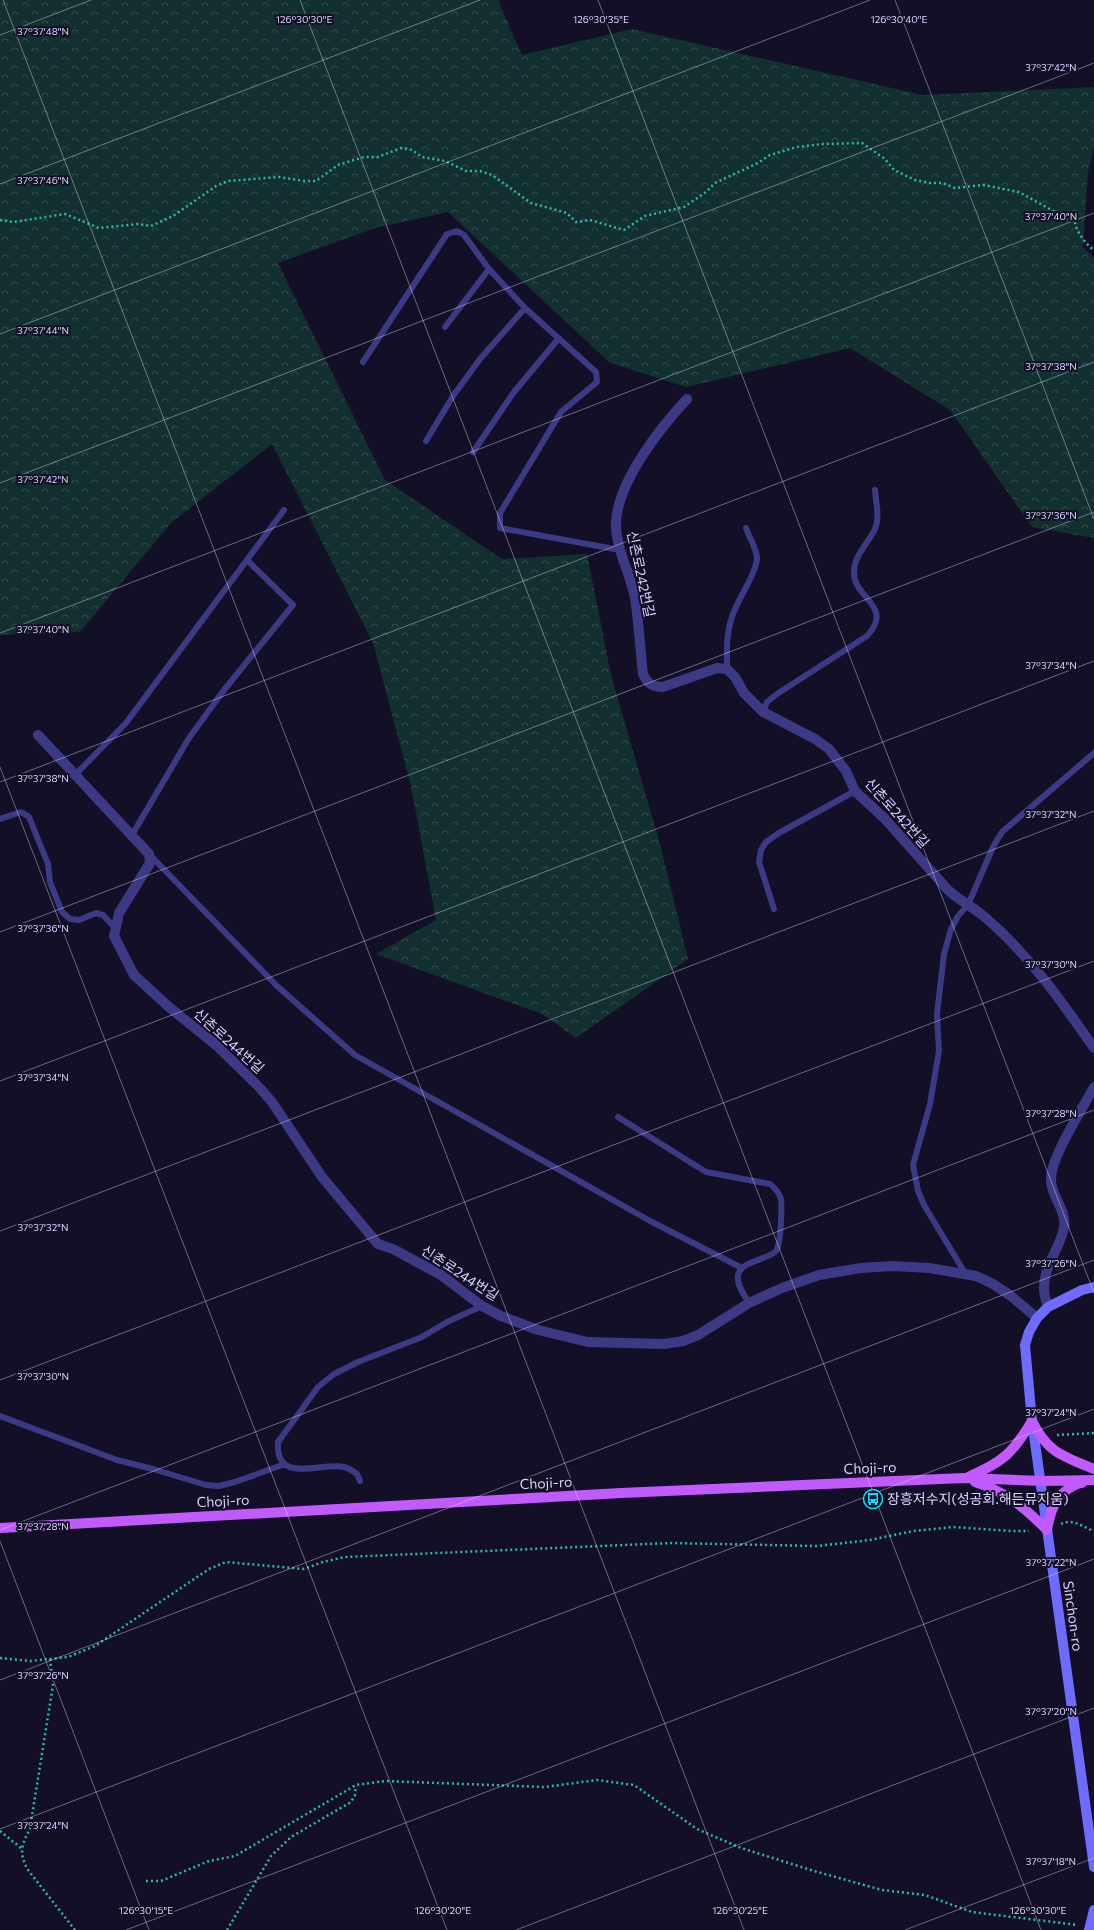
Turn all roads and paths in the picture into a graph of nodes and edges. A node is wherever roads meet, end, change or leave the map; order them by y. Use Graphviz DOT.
graph roads {
  1 [pos="0,220"];
  2 [pos="1094,250"];
  3 [pos="489,269"];
  4 [pos="525,308"];
  5 [pos="445,327"];
  6 [pos="559,338"];
  7 [pos="363,362"];
  8 [pos="687,399"];
  9 [pos="426,442"];
  10 [pos="473,452"];
  11 [pos="875,490"];
  12 [pos="284,510"];
  13 [pos="746,528"];
  14 [pos="620,550"];
  15 [pos="247,560"];
  16 [pos="727,669"];
  17 [pos="763,712"];
  18 [pos="38,735"];
  19 [pos="1094,753"];
  20 [pos="74,775"];
  21 [pos="855,791"];
  22 [pos="0,819"];
  23 [pos="132,835"];
  24 [pos="149,854"];
  25 [pos="968,905"];
  26 [pos="774,909"];
  27 [pos="116,928"];
  28 [pos="1094,1048"];
  29 [pos="1094,1086"];
  30 [pos="618,1117"];
  31 [pos="742,1268"];
  32 [pos="965,1273"];
  33 [pos="1094,1287"];
  34 [pos="749,1303"];
  35 [pos="482,1306"];
  36 [pos="1048,1307"];
  37 [pos="1037,1318"];
  38 [pos="0,1416"];
  39 [pos="1032,1420"];
  40 [pos="1094,1433"];
  41 [pos="1039,1434"];
  42 [pos="285,1464"];
  43 [pos="1094,1468"];
  44 [pos="964,1478"];
  45 [pos="360,1481"];
  46 [pos="1042,1481"];
  47 [pos="1094,1481"];
  48 [pos="1094,1527"];
  49 [pos="0,1528"];
  50 [pos="1090,1529"];
  51 [pos="1047,1530"];
  52 [pos="1094,1531"];
  53 [pos="0,1658"];
  54 [pos="50,1659"];
  55 [pos="356,1785"];
  56 [pos="0,1831"];
  57 [pos="21,1848"];
  58 [pos="1094,1867"];
  59 [pos="146,1881"];
  60 [pos="1094,1910"];
  61 [pos="1090,1928"];
  62 [pos="75,1930"];
  63 [pos="227,1930"];
  1 -- 2 [label="path"];
  3 -- 4 [label="lane"];
  3 -- 5 [label="lane"];
  3 -- 7 [label="lane"];
  4 -- 6 [label="lane"];
  4 -- 9 [label="lane"];
  6 -- 10 [label="lane"];
  6 -- 14 [label="lane"];
  8 -- 14 [label="street, 신촌로242번길"];
  11 -- 17 [label="lane"];
  12 -- 15 [label="lane"];
  13 -- 16 [label="lane"];
  14 -- 16 [label="street, 신촌로242번길"];
  15 -- 20 [label="lane"];
  15 -- 23 [label="lane"];
  16 -- 17 [label="street, 신촌로242번길"];
  17 -- 21 [label="street, 신촌로242번길"];
  18 -- 20 [label="street"];
  19 -- 25 [label="lane"];
  20 -- 23 [label="street"];
  21 -- 25 [label="street, 신촌로242번길"];
  21 -- 26 [label="lane"];
  22 -- 27 [label="lane"];
  23 -- 24 [label="street"];
  24 -- 27 [label="street, 신촌로244번길"];
  24 -- 31 [label="lane"];
  25 -- 28 [label="street, 신촌로242번길"];
  25 -- 32 [label="lane"];
  27 -- 35 [label="street, 신촌로244번길"];
  29 -- 36 [label="street"];
  30 -- 31 [label="lane"];
  31 -- 34 [label="lane"];
  32 -- 34 [label="street, 신촌로244번길"];
  32 -- 37 [label="street, 신촌로244번길"];
  33 -- 36 [label="street, Sinchon-ro"];
  34 -- 35 [label="street, 신촌로244번길"];
  35 -- 42 [label="lane"];
  36 -- 37 [label="street, Sinchon-ro"];
  37 -- 39 [label="street, Sinchon-ro"];
  38 -- 42 [label="lane"];
  39 -- 41 [label="main road"];
  39 -- 44 [label="main road"];
  39 -- 46 [label="street, Sinchon-ro"];
  40 -- 41 [label="path"];
  41 -- 43 [label="main road"];
  42 -- 45 [label="lane"];
  44 -- 46 [label="main road, Choji-ro"];
  44 -- 49 [label="main road, Choji-ro"];
  44 -- 51 [label="main road"];
  46 -- 47 [label="main road, Choji-ro"];
  46 -- 51 [label="street, Sinchon-ro"];
  47 -- 51 [label="main road"];
  48 -- 50 [label="path"];
  50 -- 51 [label="path"];
  50 -- 52 [label="path"];
  51 -- 54 [label="path"];
  51 -- 58 [label="street, Sinchon-ro"];
  53 -- 54 [label="path"];
  54 -- 57 [label="path"];
  55 -- 59 [label="path"];
  55 -- 61 [label="path"];
  55 -- 63 [label="path"];
  56 -- 57 [label="path"];
  57 -- 62 [label="path"];
  60 -- 61 [label="street"];
}
